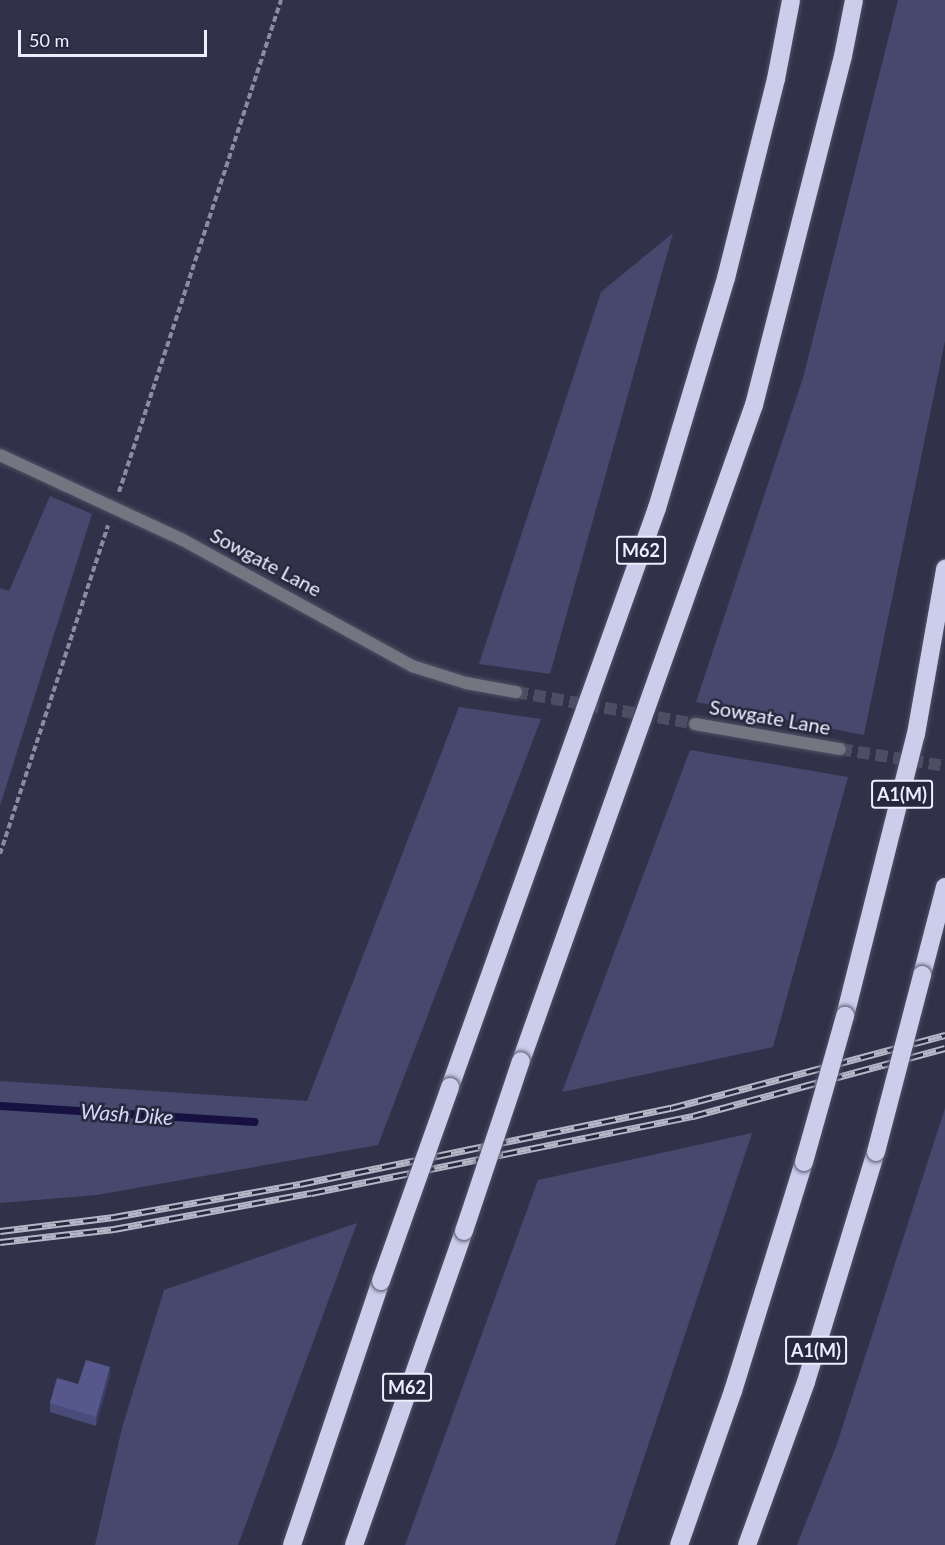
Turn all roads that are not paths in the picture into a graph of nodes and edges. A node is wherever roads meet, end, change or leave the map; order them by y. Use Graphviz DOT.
graph roads {
  1 [pos="791,0"];
  2 [pos="854,0"];
  3 [pos="0,455"];
  4 [pos="945,569"];
  5 [pos="516,692"];
  6 [pos="695,724"];
  7 [pos="840,749"];
  8 [pos="945,887"];
  9 [pos="292,1545"];
  10 [pos="354,1545"];
  11 [pos="679,1545"];
  12 [pos="747,1545"];
  1 -- 9 [label="highway, M62, bridge"];
  2 -- 10 [label="highway, M62, bridge"];
  3 -- 5 [label="street, Sowgate Lane"];
  4 -- 11 [label="highway, A1(M), bridge"];
  6 -- 7 [label="street, Sowgate Lane"];
  8 -- 12 [label="highway, A1(M), bridge"];
}
